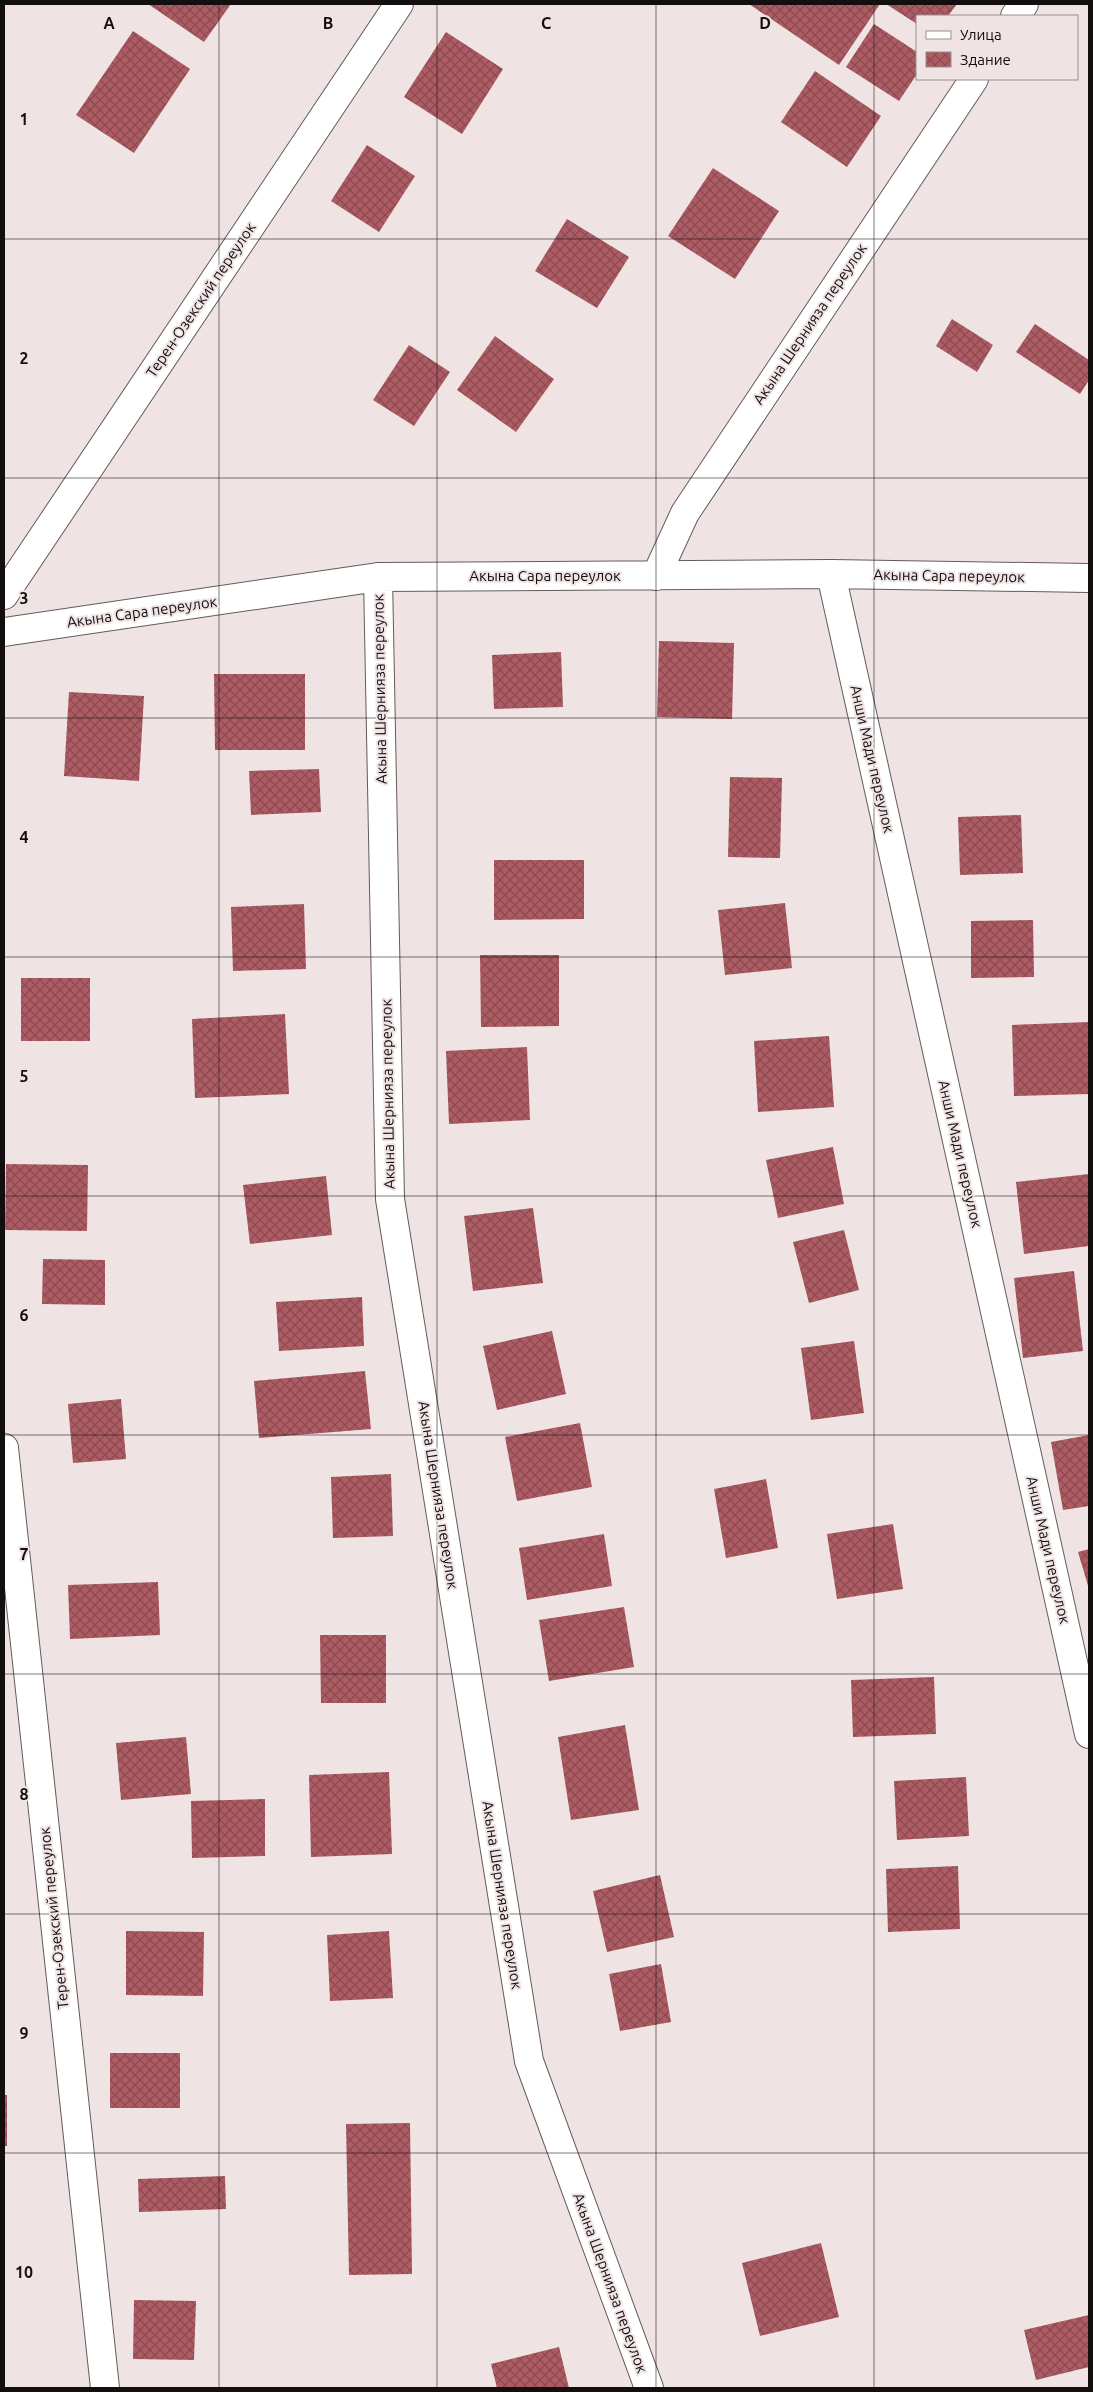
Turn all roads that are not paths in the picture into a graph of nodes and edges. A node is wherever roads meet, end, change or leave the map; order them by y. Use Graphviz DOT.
graph roads {
  1 [pos="399,4"];
  2 [pos="1024,4"];
  3 [pos="1016,15"];
  4 [pos="973,80"];
  5 [pos="831,574"];
  6 [pos="656,576"];
  7 [pos="378,577"];
  8 [pos="1089,578"];
  9 [pos="4,596"];
  10 [pos="4,632"];
  11 [pos="4,1448"];
  12 [pos="1089,1734"];
  13 [pos="105,2388"];
  14 [pos="649,2388"];
  1 -- 9 [label="street, Терен-Озекский переулок"];
  2 -- 3 [label="street"];
  4 -- 6 [label="street, Акына Шернияза переулок"];
  5 -- 6 [label="street, Акына Сара переулок"];
  5 -- 8 [label="street, Акына Сара переулок"];
  5 -- 12 [label="street, Анши Мади переулок"];
  6 -- 7 [label="street, Акына Сара переулок"];
  7 -- 10 [label="street, Акына Сара переулок"];
  7 -- 14 [label="street, Акына Шернияза переулок"];
  11 -- 13 [label="street, Терен-Озекский переулок"];
}
